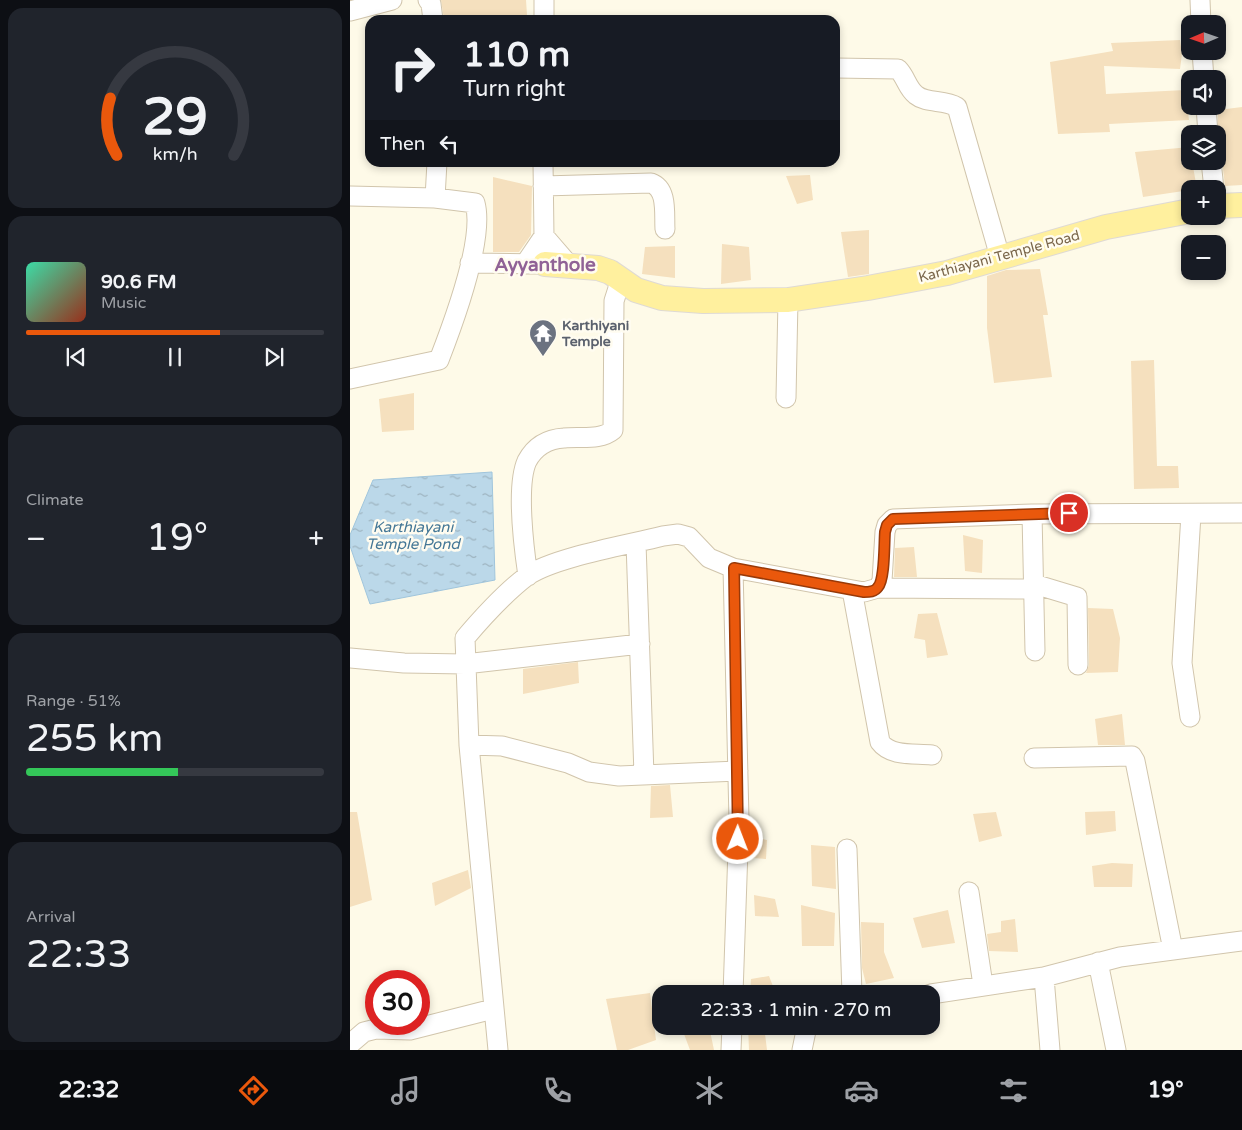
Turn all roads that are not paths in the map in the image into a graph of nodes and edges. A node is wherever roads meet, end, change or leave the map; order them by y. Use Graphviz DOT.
graph roads {
  1 [pos="392,0"];
  2 [pos="428,0"];
  3 [pos="544,0"];
  4 [pos="1200,0"];
  5 [pos="350,11"];
  6 [pos="432,15"];
  7 [pos="544,15"];
  8 [pos="1200,15"];
  9 [pos="840,68"];
  10 [pos="437,167"];
  11 [pos="543,167"];
  12 [pos="543,186"];
  13 [pos="350,196"];
  14 [pos="435,198"];
  15 [pos="1242,205"];
  16 [pos="1226,206"];
  17 [pos="1181,213"];
  18 [pos="665,229"];
  19 [pos="544,236"];
  20 [pos="1000,257"];
  21 [pos="470,263"];
  22 [pos="535,264"];
  23 [pos="569,265"];
  24 [pos="621,279"];
  25 [pos="788,300"];
  26 [pos="350,379"];
  27 [pos="786,398"];
  28 [pos="1032,514"];
  29 [pos="1191,514"];
  30 [pos="1242,514"];
  31 [pos="636,542"];
  32 [pos="734,568"];
  33 [pos="528,576"];
  34 [pos="1034,587"];
  35 [pos="878,588"];
  36 [pos="852,590"];
  37 [pos="640,644"];
  38 [pos="1035,651"];
  39 [pos="350,658"];
  40 [pos="466,664"];
  41 [pos="1078,665"];
  42 [pos="1190,717"];
  43 [pos="469,746"];
  44 [pos="932,754"];
  45 [pos="1034,758"];
  46 [pos="738,771"];
  47 [pos="644,774"];
  48 [pos="847,849"];
  49 [pos="969,892"];
  50 [pos="1242,941"];
  51 [pos="1173,950"];
  52 [pos="1098,962"];
  53 [pos="1044,977"];
  54 [pos="733,985"];
  55 [pos="852,985"];
  56 [pos="983,985"];
  57 [pos="940,992"];
  58 [pos="493,1009"];
  59 [pos="732,1035"];
  60 [pos="805,1035"];
  61 [pos="350,1044"];
  62 [pos="498,1050"];
  63 [pos="731,1050"];
  64 [pos="802,1050"];
  65 [pos="1050,1050"];
  66 [pos="1116,1050"];
  1 -- 5 [label="street"];
  2 -- 6 [label="street"];
  3 -- 7 [label="street"];
  4 -- 8 [label="street"];
  9 -- 20 [label="street"];
  10 -- 14 [label="street"];
  11 -- 12 [label="street"];
  12 -- 18 [label="street"];
  12 -- 19 [label="street"];
  13 -- 14 [label="street"];
  14 -- 21 [label="street"];
  15 -- 16 [label="main road"];
  17 -- 20 [label="main road, Karthiayani Temple Road"];
  19 -- 22 [label="street"];
  19 -- 23 [label="street"];
  20 -- 25 [label="main road, Karthiayani Temple Road"];
  21 -- 22 [label="street"];
  21 -- 26 [label="street"];
  22 -- 23 [label="main road, Karthiayani Temple Road"];
  23 -- 24 [label="main road, Karthiayani Temple Road"];
  24 -- 25 [label="main road, Karthiayani Temple Road"];
  24 -- 33 [label="street"];
  25 -- 27 [label="street"];
  28 -- 29 [label="street"];
  28 -- 34 [label="street"];
  28 -- 35 [label="street"];
  29 -- 30 [label="street"];
  29 -- 42 [label="street"];
  31 -- 32 [label="street"];
  31 -- 33 [label="street"];
  31 -- 37 [label="street"];
  32 -- 36 [label="street"];
  32 -- 46 [label="street"];
  33 -- 40 [label="street"];
  34 -- 35 [label="street"];
  34 -- 38 [label="street"];
  34 -- 41 [label="street"];
  35 -- 36 [label="street"];
  36 -- 44 [label="street"];
  37 -- 40 [label="street"];
  37 -- 47 [label="street"];
  39 -- 40 [label="street"];
  40 -- 43 [label="street"];
  43 -- 47 [label="street"];
  43 -- 58 [label="street"];
  45 -- 51 [label="street"];
  46 -- 47 [label="street"];
  46 -- 54 [label="street"];
  48 -- 55 [label="street"];
  49 -- 56 [label="street"];
  50 -- 51 [label="street"];
  51 -- 52 [label="street"];
  52 -- 53 [label="street"];
  52 -- 66 [label="street"];
  53 -- 56 [label="street"];
  53 -- 65 [label="street"];
  56 -- 57 [label="street"];
  58 -- 61 [label="street"];
  58 -- 62 [label="street"];
  59 -- 63 [label="street"];
  60 -- 64 [label="street"];
}
